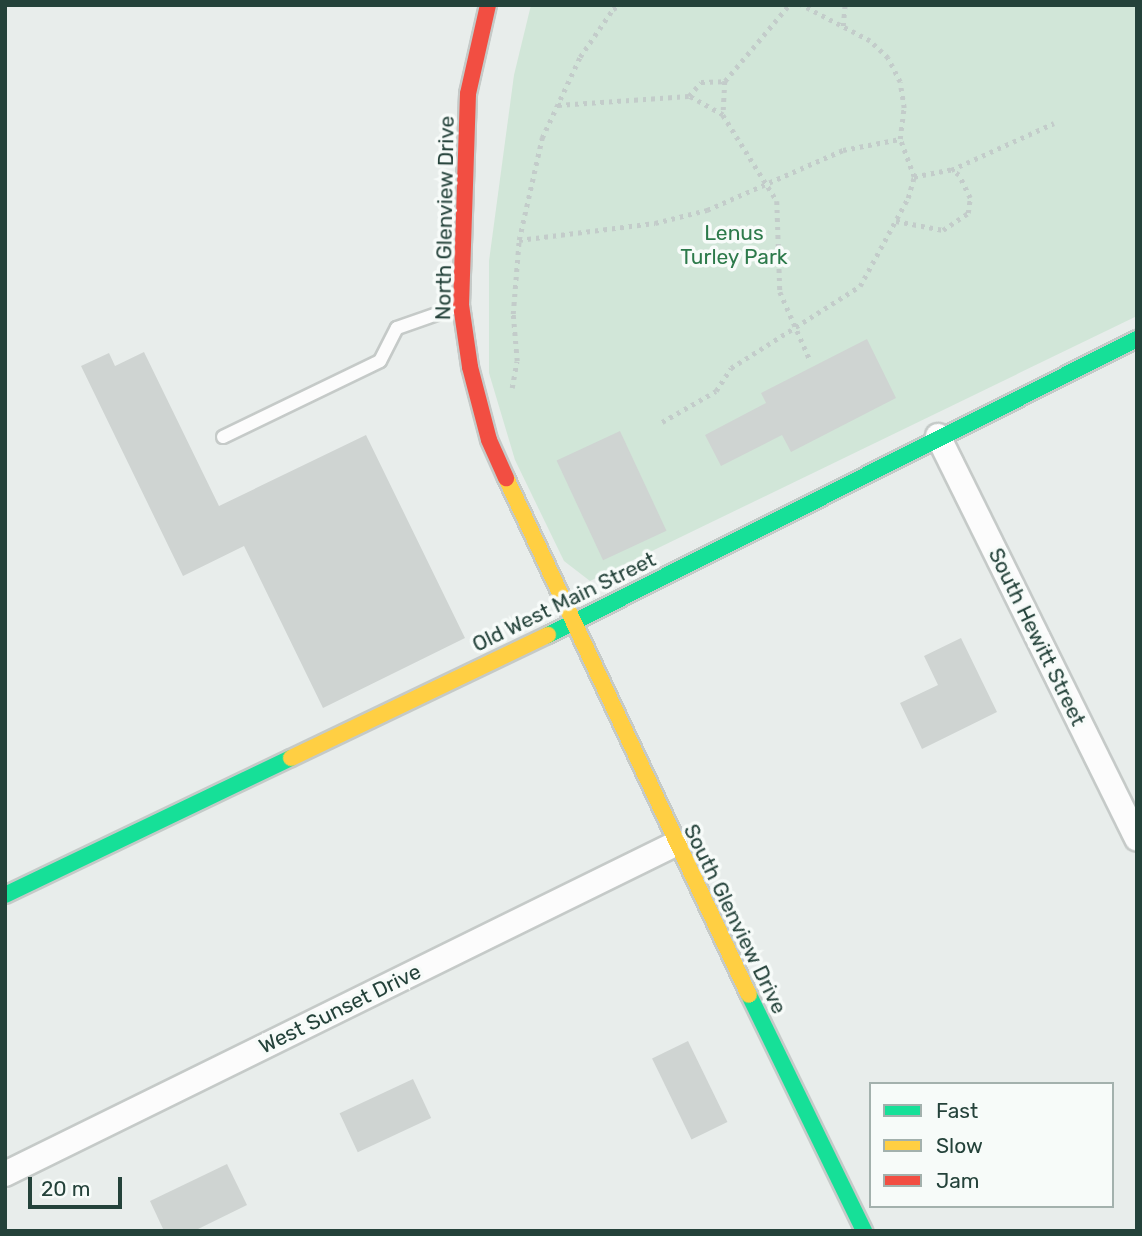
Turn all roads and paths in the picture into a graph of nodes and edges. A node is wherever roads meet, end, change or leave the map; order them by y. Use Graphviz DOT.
graph roads {
  1 [pos="488,5"];
  2 [pos="621,5"];
  3 [pos="789,5"];
  4 [pos="800,5"];
  5 [pos="845,5"];
  6 [pos="611,7"];
  7 [pos="843,26"];
  8 [pos="724,81"];
  9 [pos="689,96"];
  10 [pos="558,105"];
  11 [pos="723,115"];
  12 [pos="1054,122"];
  13 [pos="900,139"];
  14 [pos="951,170"];
  15 [pos="914,177"];
  16 [pos="768,180"];
  17 [pos="896,220"];
  18 [pos="519,240"];
  19 [pos="461,305"];
  20 [pos="794,327"];
  21 [pos="1137,339"];
  22 [pos="810,360"];
  23 [pos="512,391"];
  24 [pos="662,422"];
  25 [pos="937,436"];
  26 [pos="223,437"];
  27 [pos="573,623"];
  28 [pos="1137,838"];
  29 [pos="675,844"];
  30 [pos="5,895"];
  31 [pos="5,1174"];
  32 [pos="863,1231"];
  1 -- 19 [label="street, North Glenview Drive"];
  2 -- 6 [label="path"];
  3 -- 8 [label="path"];
  4 -- 7 [label="path"];
  5 -- 7 [label="path"];
  6 -- 10 [label="path"];
  7 -- 13 [label="path"];
  8 -- 9 [label="path"];
  8 -- 11 [label="path"];
  9 -- 10 [label="path"];
  9 -- 11 [label="path"];
  10 -- 18 [label="path"];
  11 -- 16 [label="path"];
  12 -- 14 [label="path"];
  13 -- 15 [label="path"];
  13 -- 16 [label="path"];
  14 -- 15 [label="path"];
  14 -- 17 [label="path"];
  15 -- 17 [label="path"];
  16 -- 18 [label="path"];
  16 -- 20 [label="path"];
  17 -- 20 [label="path"];
  18 -- 23 [label="path"];
  19 -- 26 [label="lane"];
  19 -- 27 [label="street, North Glenview Drive"];
  20 -- 22 [label="path"];
  20 -- 24 [label="path"];
  21 -- 25 [label="street, Old West Main Street"];
  25 -- 27 [label="street, Old West Main Street"];
  25 -- 28 [label="street, South Hewitt Street"];
  27 -- 29 [label="street, South Glenview Drive"];
  27 -- 30 [label="street, Old West Main Street"];
  29 -- 31 [label="street, West Sunset Drive"];
  29 -- 32 [label="street, South Glenview Drive"];
}
